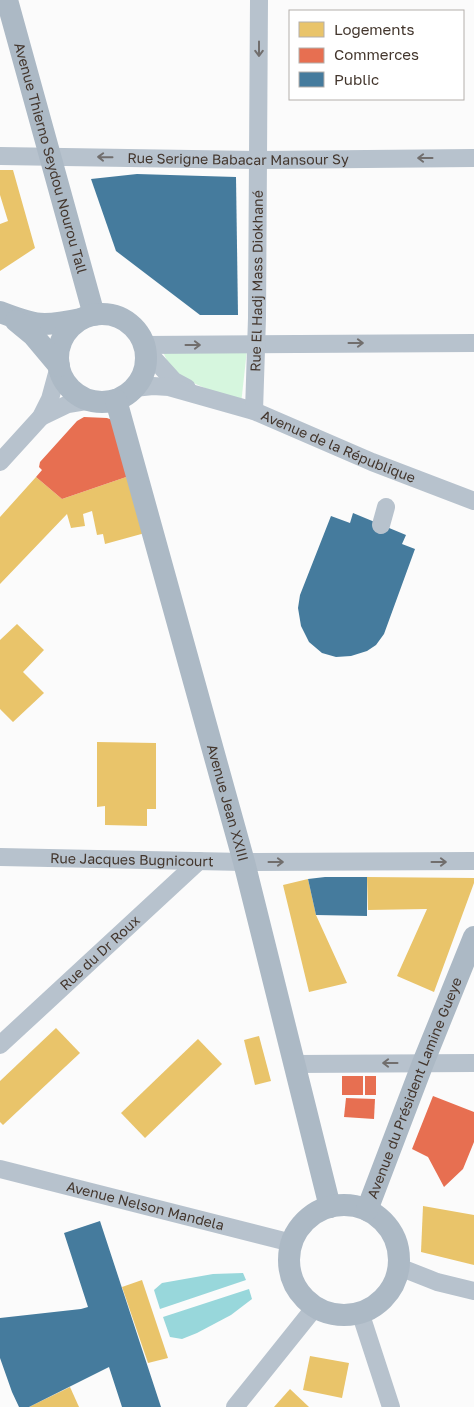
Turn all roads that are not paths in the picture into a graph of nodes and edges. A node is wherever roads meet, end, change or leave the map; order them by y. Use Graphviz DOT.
graph roads {
  1 [pos="7,0"];
  2 [pos="260,0"];
  3 [pos="0,156"];
  4 [pos="50,156"];
  5 [pos="474,158"];
  6 [pos="258,160"];
  7 [pos="5,314"];
  8 [pos="88,317"];
  9 [pos="474,343"];
  10 [pos="257,344"];
  11 [pos="145,348"];
  12 [pos="59,366"];
  13 [pos="125,394"];
  14 [pos="202,396"];
  15 [pos="92,400"];
  16 [pos="254,411"];
  17 [pos="41,417"];
  18 [pos="0,462"];
  19 [pos="474,501"];
  20 [pos="386,507"];
  21 [pos="381,525"];
  22 [pos="0,856"];
  23 [pos="199,861"];
  24 [pos="244,862"];
  25 [pos="474,862"];
  26 [pos="474,938"];
  27 [pos="0,1045"];
  28 [pos="423,1063"];
  29 [pos="474,1063"];
  30 [pos="295,1064"];
  31 [pos="0,1169"];
  32 [pos="330,1207"];
  33 [pos="366,1210"];
  34 [pos="292,1243"];
  35 [pos="399,1267"];
  36 [pos="474,1291"];
  37 [pos="316,1306"];
  38 [pos="360,1312"];
  39 [pos="234,1407"];
  40 [pos="391,1407"];
  1 -- 4 [label="main road, Avenue Thierno Seydou Nourou Tall"];
  2 -- 6 [label="street, Rue El Hadj Mass Diokhané, one-way"];
  3 -- 4 [label="street, Rue Serigne Babacar Mansour Sy"];
  6 -- 4 [label="street, Rue Serigne Babacar Mansour Sy, one-way"];
  4 -- 8 [label="main road, Avenue Thierno Seydou Nourou Tall"];
  5 -- 6 [label="street, Rue Serigne Babacar Mansour Sy, one-way"];
  6 -- 10 [label="street, Rue El Hadj Mass Diokhané"];
  7 -- 8 [label="main road"];
  7 -- 12 [label="main road"];
  8 -- 11 [label="main road"];
  8 -- 12 [label="main road"];
  10 -- 9 [label="street, one-way"];
  11 -- 10 [label="street, one-way"];
  10 -- 16 [label="street, Rue El Hadj Mass Diokhané"];
  11 -- 13 [label="main road"];
  11 -- 14 [label="street, Avenue de la République"];
  12 -- 15 [label="main road"];
  12 -- 17 [label="street"];
  13 -- 14 [label="street, Avenue de la République"];
  13 -- 15 [label="main road"];
  13 -- 24 [label="main road, Avenue Jean XXIII"];
  14 -- 16 [label="street, Avenue de la République"];
  15 -- 17 [label="street"];
  16 -- 19 [label="street, Avenue de la République"];
  17 -- 18 [label="street"];
  20 -- 21 [label="street"];
  22 -- 23 [label="street, Rue Jacques Bugnicourt"];
  23 -- 24 [label="street, Rue Jacques Bugnicourt"];
  23 -- 27 [label="street, Rue du Dr Roux"];
  24 -- 25 [label="street, Rue Jacques Bugnicourt, one-way"];
  24 -- 30 [label="main road, Avenue Jean XXIII"];
  26 -- 28 [label="main road, Avenue du Président Lamine Gueye"];
  28 -- 29 [label="street"];
  28 -- 30 [label="street, one-way"];
  28 -- 33 [label="main road, Avenue du Président Lamine Gueye"];
  30 -- 32 [label="main road, Avenue Jean XXIII"];
  31 -- 34 [label="street, Avenue Nelson Mandela"];
  32 -- 33 [label="main road"];
  32 -- 34 [label="main road"];
  33 -- 35 [label="main road"];
  34 -- 37 [label="main road"];
  35 -- 36 [label="street"];
  35 -- 38 [label="main road"];
  37 -- 38 [label="main road"];
  37 -- 39 [label="street"];
  38 -- 40 [label="street"];
}
